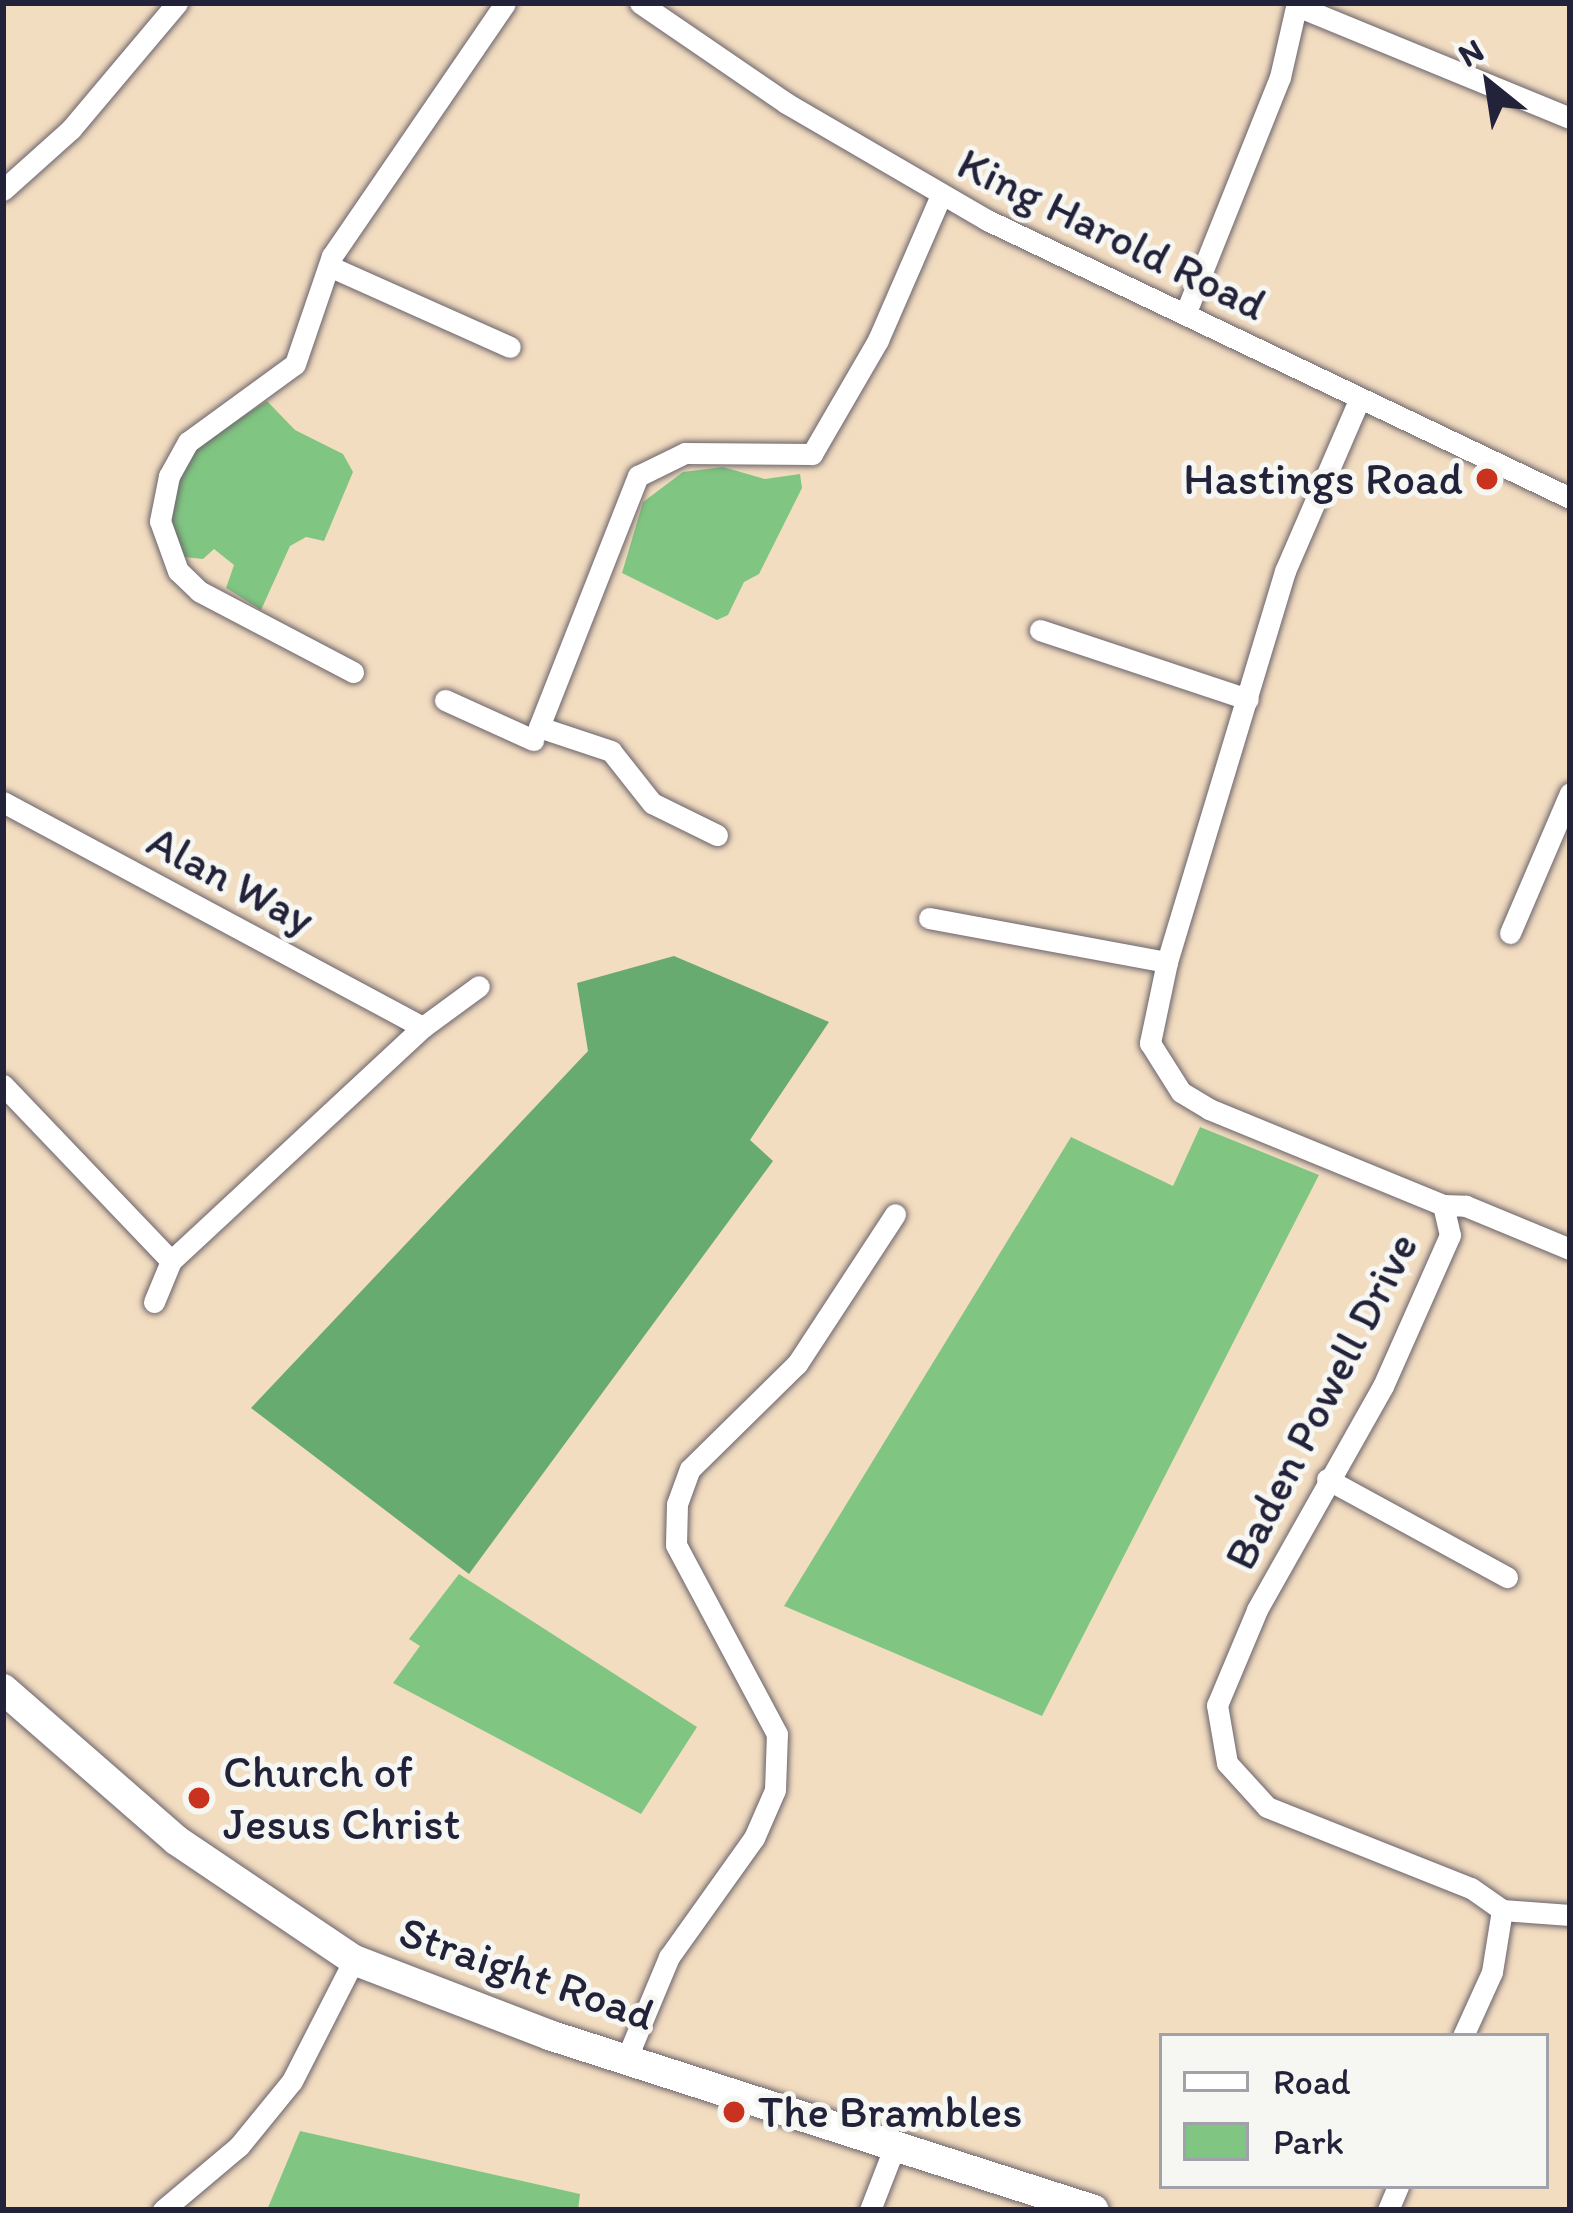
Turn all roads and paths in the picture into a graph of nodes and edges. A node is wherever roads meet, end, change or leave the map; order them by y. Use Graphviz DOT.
graph roads {
  1 [pos="177,3"];
  2 [pos="505,3"];
  3 [pos="640,3"];
  4 [pos="1298,5"];
  5 [pos="1570,118"];
  6 [pos="3,190"];
  7 [pos="941,195"];
  8 [pos="328,266"];
  9 [pos="1186,313"];
  10 [pos="510,347"];
  11 [pos="1359,400"];
  12 [pos="1570,498"];
  13 [pos="1040,629"];
  14 [pos="353,672"];
  15 [pos="1248,699"];
  16 [pos="445,700"];
  17 [pos="532,742"];
  18 [pos="1570,794"];
  19 [pos="3,802"];
  20 [pos="717,835"];
  21 [pos="929,918"];
  22 [pos="1510,933"];
  23 [pos="1167,962"];
  24 [pos="479,986"];
  25 [pos="423,1028"];
  26 [pos="3,1085"];
  27 [pos="1442,1205"];
  28 [pos="895,1214"];
  29 [pos="1570,1249"];
  30 [pos="171,1261"];
  31 [pos="154,1302"];
  32 [pos="1328,1479"];
  33 [pos="1507,1577"];
  34 [pos="3,1689"];
  35 [pos="1502,1910"];
  36 [pos="1570,1915"];
  37 [pos="354,1960"];
  38 [pos="1464,2033"];
  39 [pos="628,2055"];
  40 [pos="896,2143"];
  41 [pos="163,2210"];
  42 [pos="870,2210"];
  43 [pos="1094,2210"];
  1 -- 6 [label="street"];
  2 -- 8 [label="street"];
  3 -- 7 [label="street, King Harold Road"];
  4 -- 5 [label="street"];
  4 -- 9 [label="street"];
  7 -- 9 [label="street, King Harold Road"];
  7 -- 17 [label="street"];
  8 -- 10 [label="street"];
  8 -- 14 [label="street"];
  9 -- 11 [label="street, King Harold Road"];
  11 -- 12 [label="street, King Harold Road"];
  11 -- 15 [label="street, Baden Powell Drive"];
  13 -- 15 [label="street"];
  15 -- 23 [label="street, Baden Powell Drive"];
  16 -- 17 [label="street"];
  17 -- 20 [label="street"];
  18 -- 22 [label="street"];
  19 -- 25 [label="street, Alan Way"];
  21 -- 23 [label="street"];
  23 -- 27 [label="street, Baden Powell Drive"];
  24 -- 25 [label="street"];
  25 -- 30 [label="street"];
  26 -- 30 [label="street"];
  27 -- 29 [label="street"];
  27 -- 32 [label="street, Baden Powell Drive"];
  28 -- 39 [label="street"];
  30 -- 31 [label="street"];
  32 -- 33 [label="street"];
  32 -- 35 [label="street, Baden Powell Drive"];
  34 -- 37 [label="street, Straight Road"];
  35 -- 36 [label="street"];
  35 -- 38 [label="street"];
  37 -- 39 [label="street, Straight Road"];
  37 -- 41 [label="street"];
  39 -- 40 [label="street, Straight Road"];
  40 -- 42 [label="street"];
  40 -- 43 [label="street, Straight Road"];
}
